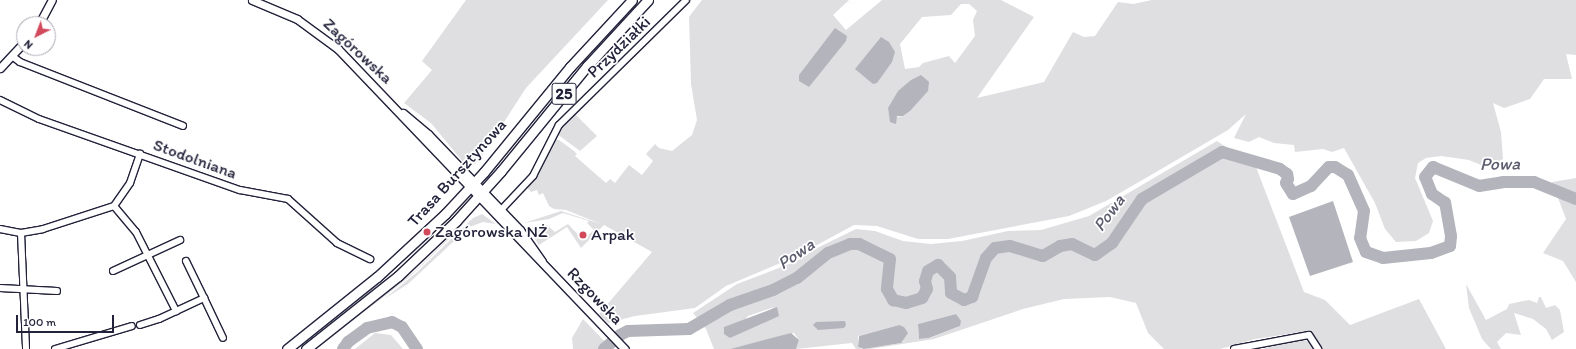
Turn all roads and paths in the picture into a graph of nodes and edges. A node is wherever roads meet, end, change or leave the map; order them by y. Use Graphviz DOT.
graph roads {
  1 [pos="52,0"];
  2 [pos="252,0"];
  3 [pos="632,0"];
  4 [pos="648,0"];
  5 [pos="686,0"];
  6 [pos="43,16"];
  7 [pos="16,51"];
  8 [pos="12,56"];
  9 [pos="0,68"];
  10 [pos="0,100"];
  11 [pos="183,126"];
  12 [pos="140,154"];
  13 [pos="472,185"];
  14 [pos="481,194"];
  15 [pos="114,206"];
  16 [pos="501,210"];
  17 [pos="512,221"];
  18 [pos="506,227"];
  19 [pos="0,229"];
  20 [pos="21,232"];
  21 [pos="180,240"];
  22 [pos="148,254"];
  23 [pos="370,259"];
  24 [pos="186,260"];
  25 [pos="544,264"];
  26 [pos="113,271"];
  27 [pos="0,288"];
  28 [pos="23,291"];
  29 [pos="57,291"];
  30 [pos="204,298"];
  31 [pos="176,311"];
  32 [pos="140,325"];
  33 [pos="132,326"];
  34 [pos="224,338"];
  35 [pos="26,349"];
  36 [pos="55,349"];
  37 [pos="287,349"];
  38 [pos="306,349"];
  39 [pos="625,349"];
  40 [pos="1234,349"];
  41 [pos="1318,349"];
  1 -- 6 [label="street"];
  2 -- 13 [label="street, Zagórowska"];
  3 -- 13 [label="main road, Trasa Bursztynowa / 25"];
  4 -- 14 [label="main road, Trasa Bursztynowa / 25"];
  5 -- 16 [label="street, Przydziałki"];
  7 -- 8 [label="street"];
  8 -- 9 [label="street"];
  8 -- 11 [label="street"];
  10 -- 12 [label="street, Stodolniana"];
  12 -- 15 [label="street"];
  12 -- 23 [label="street, Stodolniana"];
  13 -- 14 [label="street, Zagórowska"];
  13 -- 37 [label="main road, Trasa Bursztynowa / 25"];
  14 -- 16 [label="street, Zagórowska"];
  14 -- 18 [label="street, Zagórowska"];
  14 -- 38 [label="main road, Trasa Bursztynowa / 25"];
  15 -- 20 [label="street"];
  15 -- 22 [label="street"];
  16 -- 17 [label="street, Zagórowska"];
  17 -- 25 [label="street, Rzgowska"];
  18 -- 25 [label="street, Rzgowska"];
  19 -- 20 [label="street"];
  20 -- 28 [label="street"];
  21 -- 22 [label="street"];
  22 -- 26 [label="street"];
  22 -- 31 [label="street"];
  24 -- 30 [label="street"];
  25 -- 39 [label="street, Rzgowska"];
  27 -- 28 [label="street"];
  28 -- 29 [label="street"];
  28 -- 35 [label="street"];
  30 -- 31 [label="street"];
  30 -- 34 [label="street"];
  31 -- 32 [label="street"];
  33 -- 36 [label="street"];
  40 -- 41 [label="street"];
}
